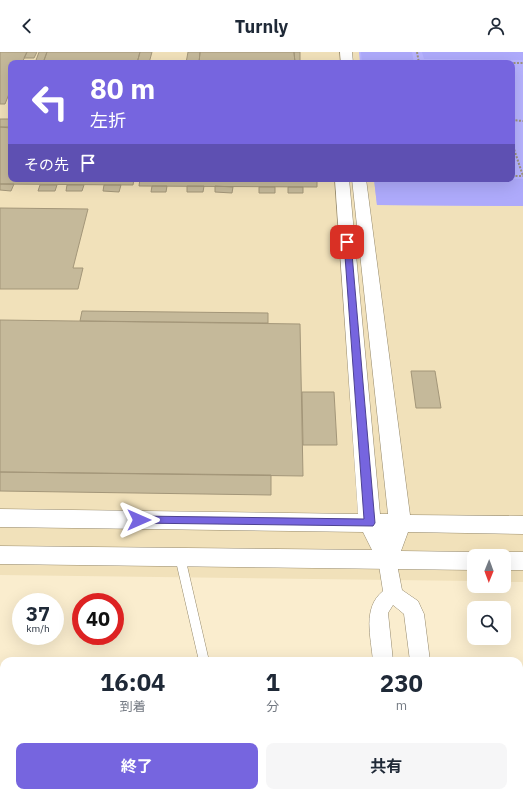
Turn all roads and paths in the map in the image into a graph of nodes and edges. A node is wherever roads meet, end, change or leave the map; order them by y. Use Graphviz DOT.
graph roads {
  1 [pos="515,151"];
  2 [pos="523,176"];
  3 [pos="342,182"];
  4 [pos="359,182"];
  5 [pos="0,518"];
  6 [pos="370,523"];
  7 [pos="400,523"];
  8 [pos="523,525"];
  9 [pos="0,555"];
  10 [pos="180,557"];
  11 [pos="387,559"];
  12 [pos="467,561"];
  13 [pos="511,561"];
  14 [pos="523,561"];
  15 [pos="393,594"];
  16 [pos="203,657"];
  17 [pos="383,657"];
  18 [pos="419,657"];
  1 -- 2 [label="path"];
  3 -- 6 [label="street"];
  4 -- 7 [label="street"];
  5 -- 6 [label="street"];
  6 -- 7 [label="street"];
  6 -- 11 [label="street"];
  7 -- 8 [label="street"];
  7 -- 11 [label="street"];
  9 -- 10 [label="street"];
  10 -- 11 [label="street"];
  10 -- 16 [label="lane"];
  11 -- 12 [label="street"];
  11 -- 15 [label="street"];
  13 -- 14 [label="street"];
  15 -- 17 [label="street"];
  15 -- 18 [label="street"];
}
